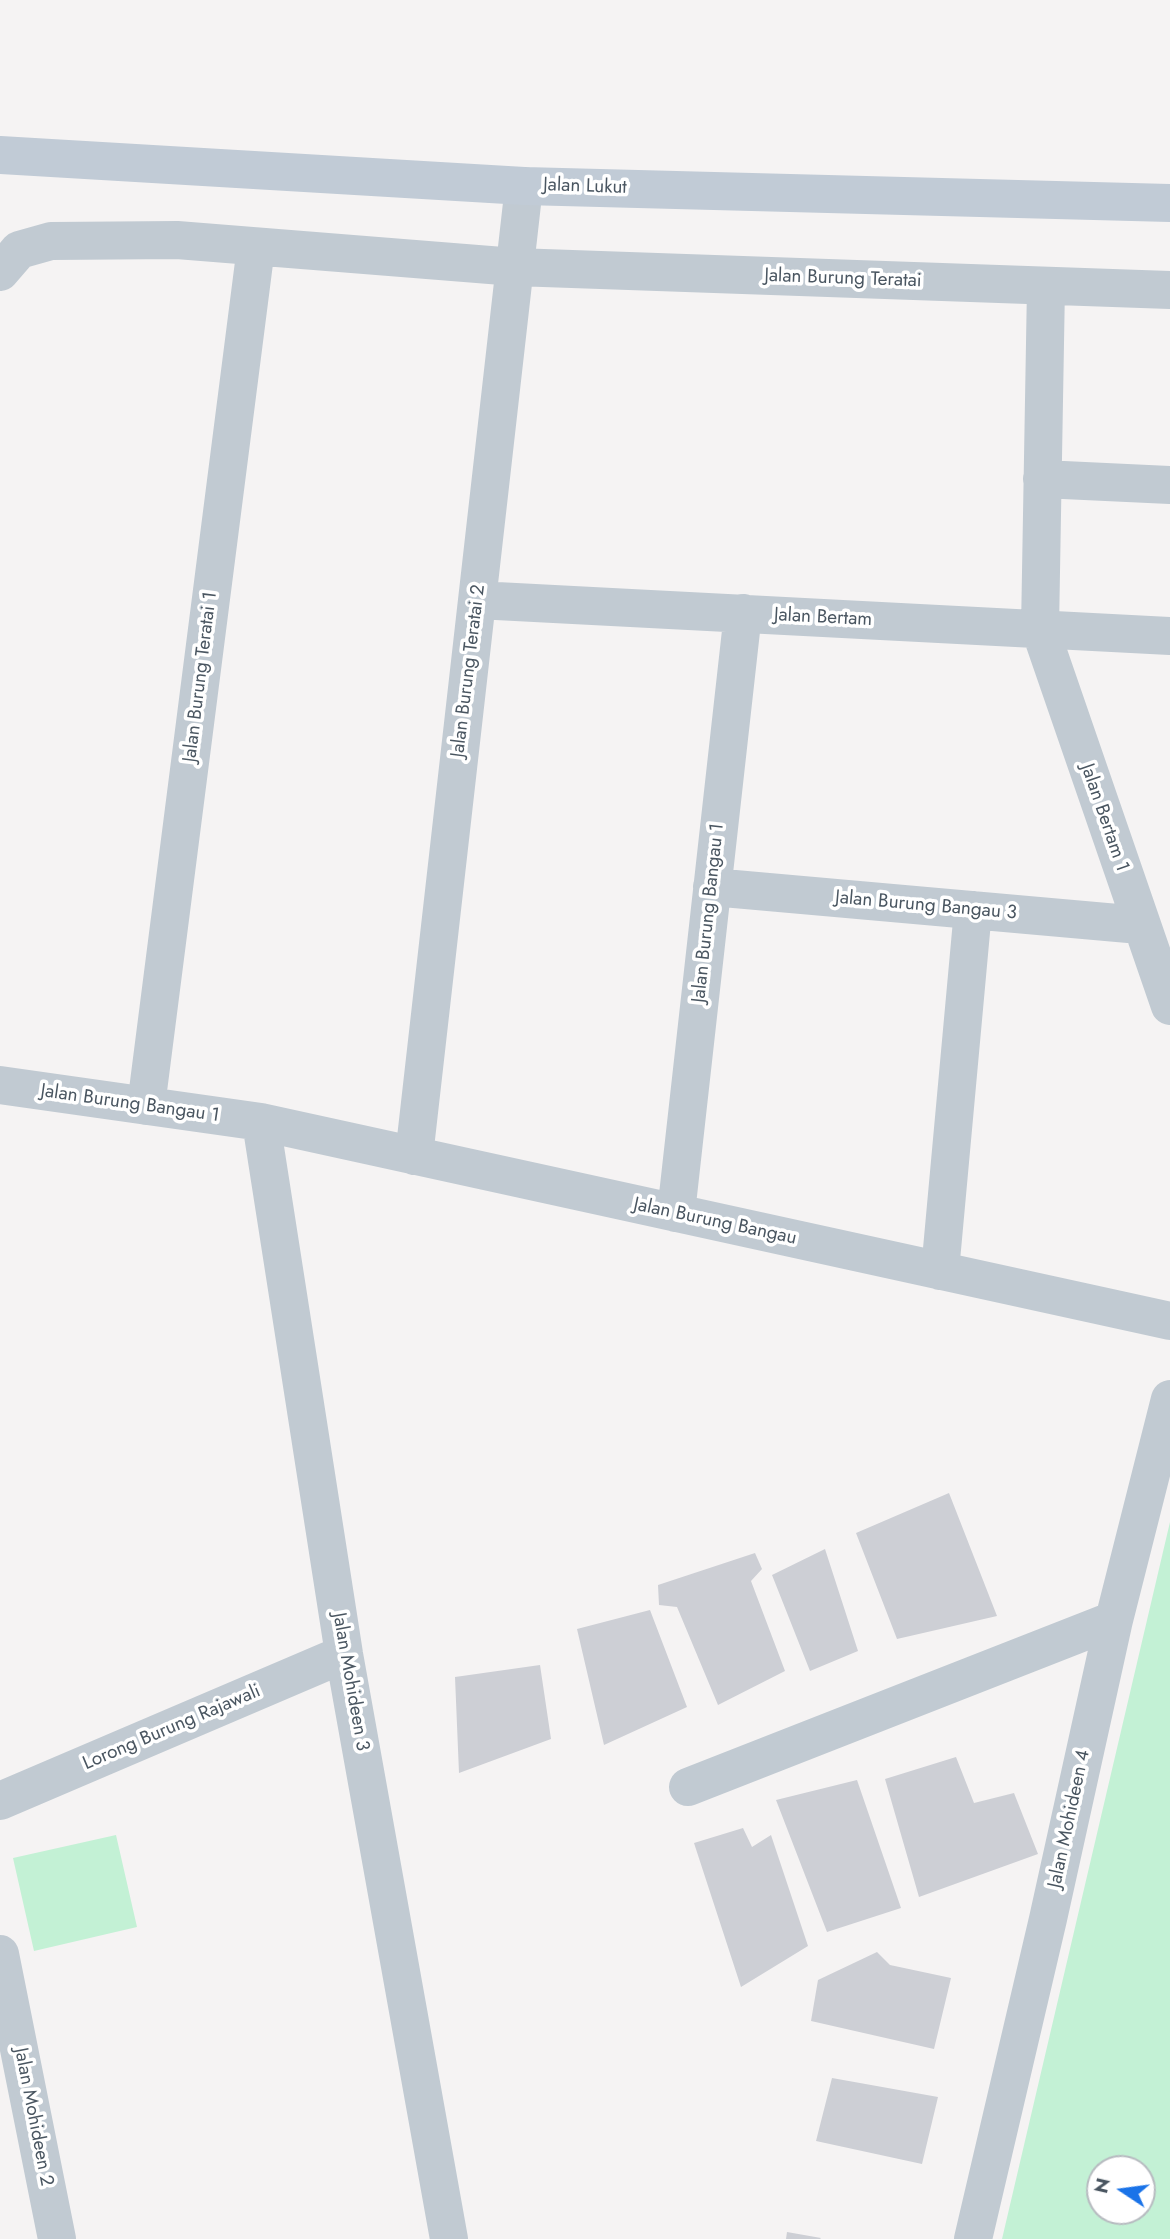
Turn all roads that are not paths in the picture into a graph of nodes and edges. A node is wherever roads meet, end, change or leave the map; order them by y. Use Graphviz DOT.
graph roads {
  1 [pos="0,155"];
  2 [pos="524,186"];
  3 [pos="1170,203"];
  4 [pos="256,247"];
  5 [pos="9,261"];
  6 [pos="515,267"];
  7 [pos="1046,286"];
  8 [pos="1170,290"];
  9 [pos="1042,479"];
  10 [pos="1170,485"];
  11 [pos="477,600"];
  12 [pos="743,613"];
  13 [pos="1040,629"];
  14 [pos="1170,636"];
  15 [pos="712,887"];
  16 [pos="973,910"];
  17 [pos="1140,925"];
  18 [pos="1170,1006"];
  19 [pos="0,1085"];
  20 [pos="146,1106"];
  21 [pos="261,1122"];
  22 [pos="414,1156"];
  23 [pos="676,1213"];
  24 [pos="940,1271"];
  25 [pos="1170,1321"];
  26 [pos="1170,1399"];
  27 [pos="1114,1620"];
  28 [pos="344,1654"];
  29 [pos="688,1787"];
  30 [pos="0,1801"];
  31 [pos="0,1954"];
  32 [pos="57,2239"];
  33 [pos="449,2239"];
  34 [pos="973,2239"];
  1 -- 2 [label="main road, Jalan Lukut"];
  2 -- 3 [label="main road, Jalan Lukut"];
  2 -- 6 [label="street, Jalan Burung Teratai 2"];
  4 -- 5 [label="street, Jalan Burung Teratai"];
  4 -- 6 [label="street, Jalan Burung Teratai"];
  4 -- 20 [label="street, Jalan Burung Teratai 1"];
  6 -- 7 [label="street, Jalan Burung Teratai"];
  6 -- 11 [label="street, Jalan Burung Teratai 2"];
  7 -- 8 [label="street, Jalan Burung Teratai"];
  7 -- 9 [label="street, Jalan Bertam 1"];
  9 -- 10 [label="street"];
  9 -- 13 [label="street, Jalan Bertam 1"];
  11 -- 12 [label="street, Jalan Bertam"];
  11 -- 22 [label="street, Jalan Burung Teratai 2"];
  12 -- 13 [label="street, Jalan Bertam"];
  12 -- 15 [label="street, Jalan Burung Bangau 1"];
  13 -- 14 [label="street, Jalan Bertam"];
  13 -- 17 [label="street, Jalan Bertam 1"];
  15 -- 16 [label="street, Jalan Burung Bangau 3"];
  15 -- 23 [label="street, Jalan Burung Bangau 1"];
  16 -- 17 [label="street, Jalan Burung Bangau 3"];
  16 -- 24 [label="street"];
  17 -- 18 [label="street, Jalan Bertam 1"];
  19 -- 20 [label="street, Jalan Burung Bangau 1"];
  20 -- 21 [label="street, Jalan Burung Bangau 1"];
  21 -- 22 [label="street, Jalan Burung Bangau"];
  21 -- 28 [label="street, Jalan Mohideen 3"];
  22 -- 23 [label="street, Jalan Burung Bangau"];
  23 -- 24 [label="street, Jalan Burung Bangau"];
  24 -- 25 [label="street, Jalan Burung Bangau"];
  26 -- 27 [label="street, Jalan Mohideen 4"];
  27 -- 29 [label="street"];
  27 -- 34 [label="street, Jalan Mohideen 4"];
  28 -- 30 [label="street, Lorong Burung Rajawali"];
  28 -- 33 [label="street, Jalan Mohideen 3"];
  31 -- 32 [label="street, Jalan Mohideen 2"];
}
